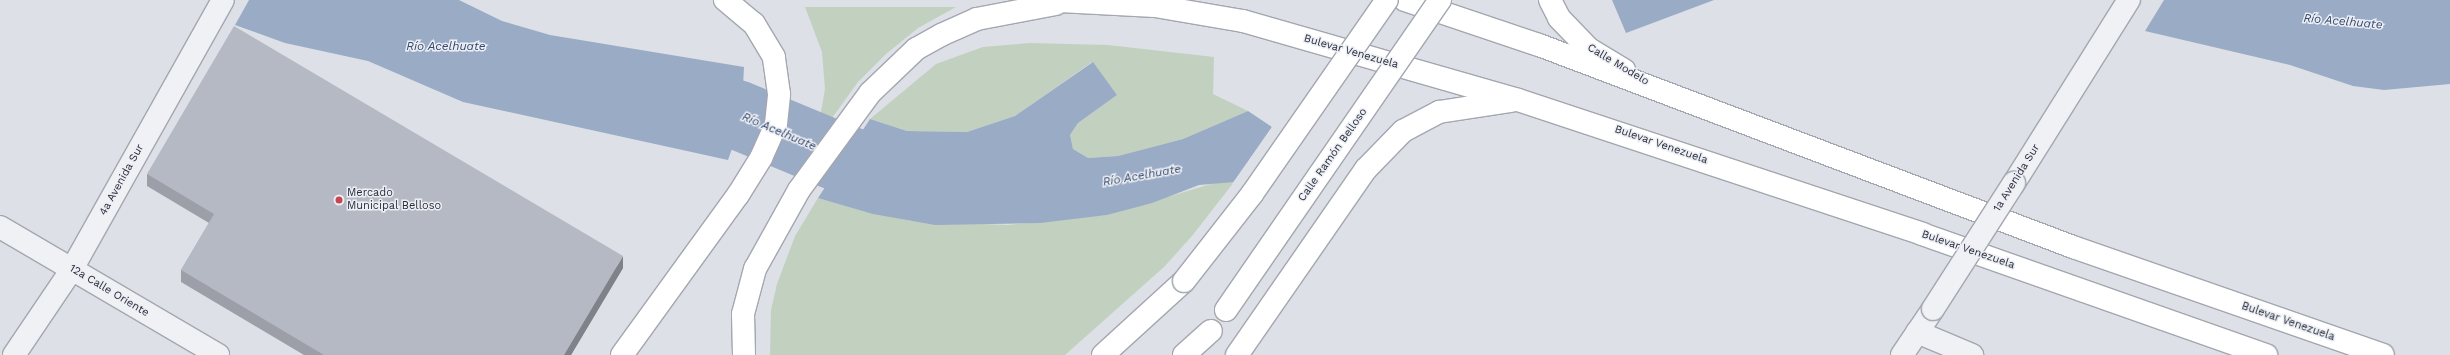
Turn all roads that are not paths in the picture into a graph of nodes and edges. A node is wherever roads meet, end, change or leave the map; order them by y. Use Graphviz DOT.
graph roads {
  1 [pos="724,0"];
  2 [pos="1040,0"];
  3 [pos="1387,0"];
  4 [pos="1405,0"];
  5 [pos="1440,0"];
  6 [pos="1550,0"];
  7 [pos="2129,0"];
  8 [pos="1071,1"];
  9 [pos="218,8"];
  10 [pos="1660,90"];
  11 [pos="1518,100"];
  12 [pos="0,227"];
  13 [pos="72,269"];
  14 [pos="1211,331"];
  15 [pos="1917,332"];
  16 [pos="622,354"];
  17 [pos="14,355"];
  18 [pos="218,355"];
  19 [pos="744,355"];
  20 [pos="1103,355"];
  21 [pos="1184,355"];
  22 [pos="1196,355"];
  23 [pos="1236,355"];
  24 [pos="1902,355"];
  25 [pos="1972,355"];
  26 [pos="2266,355"];
  27 [pos="2383,355"];
  1 -- 16 [label="main road"];
  2 -- 8 [label="main road, Bulevar Venezuela"];
  3 -- 20 [label="main road, bridge"];
  4 -- 10 [label="main road, Bulevar Venezuela"];
  5 -- 14 [label="main road, Calle Ramón Belloso, bridge"];
  6 -- 10 [label="main road, Calle Modelo"];
  7 -- 15 [label="street, 1a Avenida Sur, bridge"];
  8 -- 11 [label="main road, Bulevar Venezuela"];
  8 -- 19 [label="main road"];
  9 -- 13 [label="street, 4a Avenida Sur"];
  10 -- 27 [label="main road, Bulevar Venezuela"];
  11 -- 23 [label="main road"];
  11 -- 26 [label="main road, Bulevar Venezuela"];
  12 -- 13 [label="street, 12a Calle Oriente"];
  13 -- 17 [label="street, 4a Avenida Sur"];
  13 -- 18 [label="street, 12a Calle Oriente"];
  14 -- 21 [label="main road"];
  14 -- 22 [label="main road"];
  15 -- 24 [label="street, 1a Avenida Sur"];
  15 -- 25 [label="street"];
}
